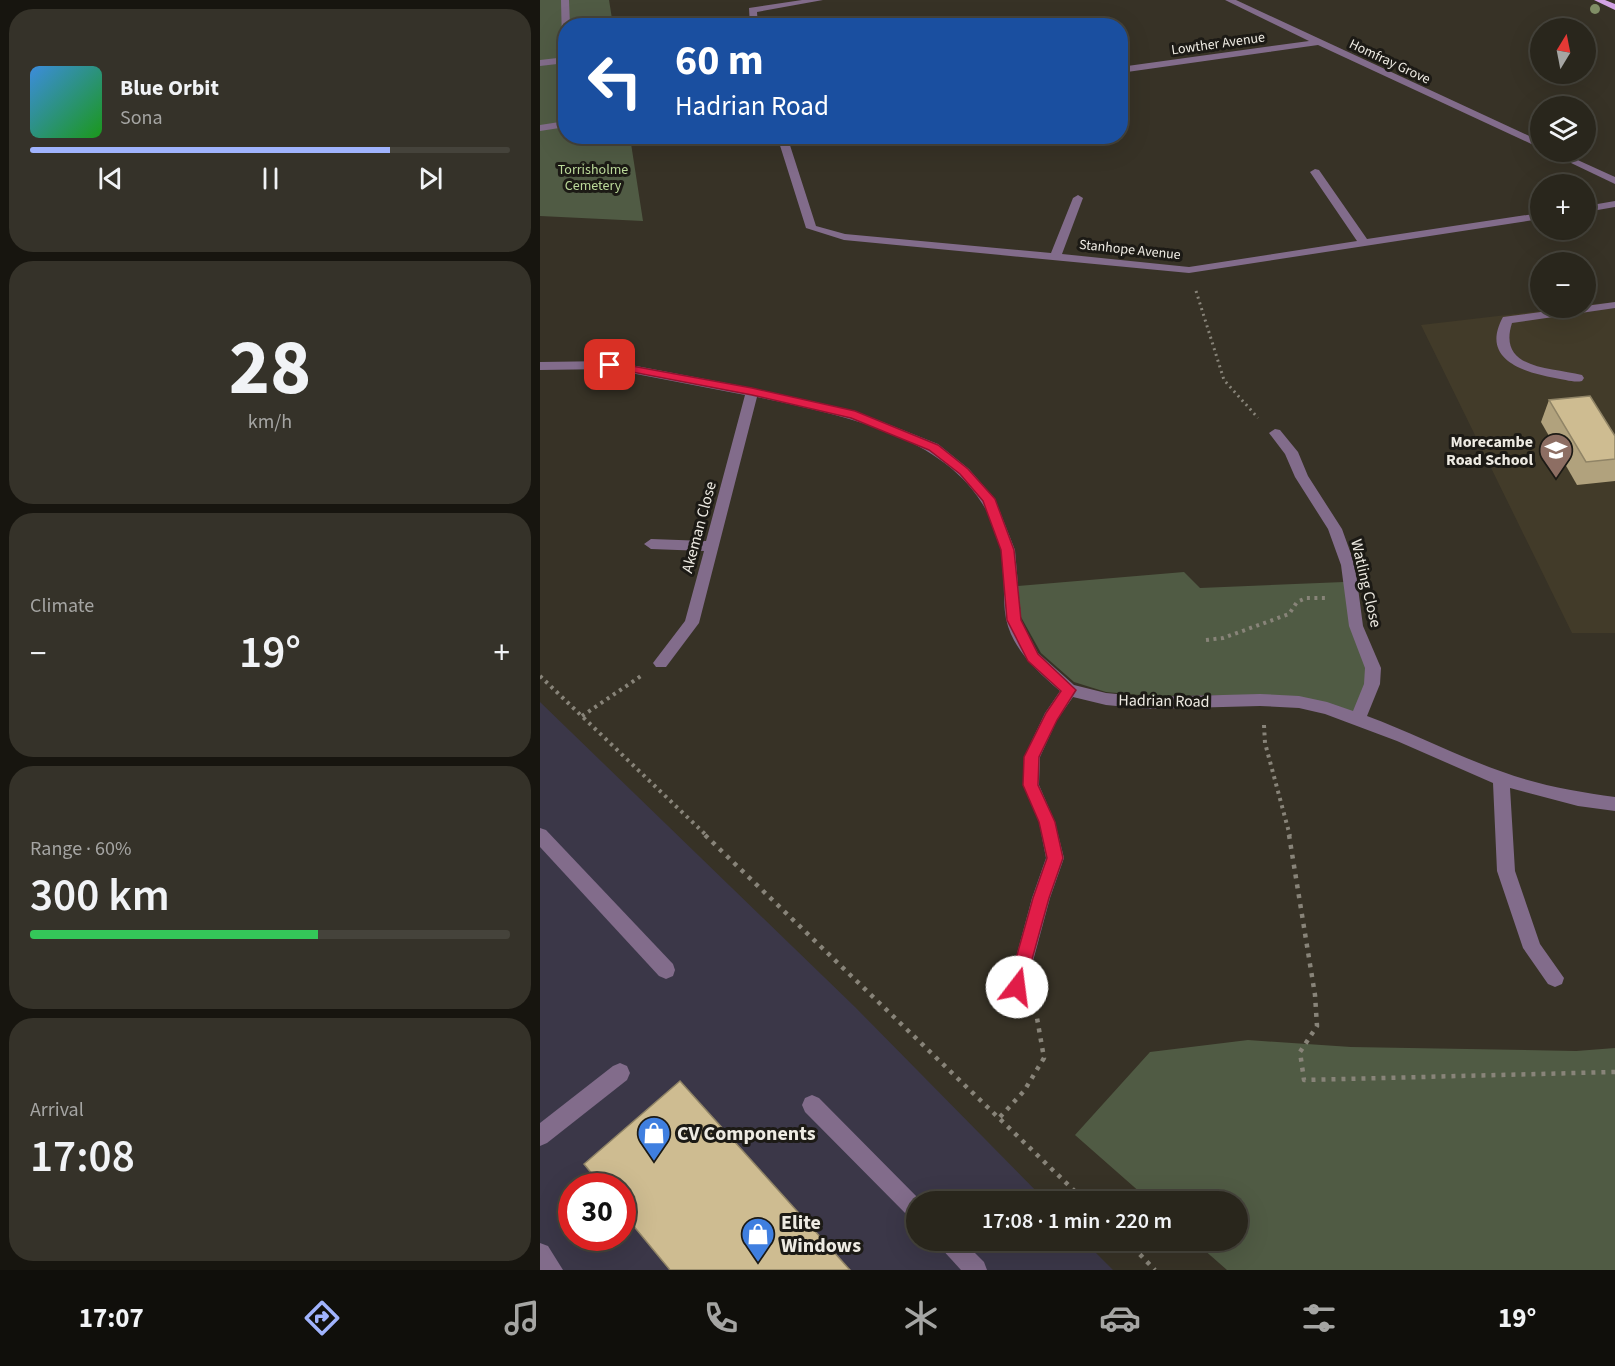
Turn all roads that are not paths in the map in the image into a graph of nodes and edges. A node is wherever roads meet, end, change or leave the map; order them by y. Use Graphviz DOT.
graph roads {
  1 [pos="565,0"];
  2 [pos="819,0"];
  3 [pos="1230,0"];
  4 [pos="1598,0"];
  5 [pos="1615,7"];
  6 [pos="565,18"];
  7 [pos="753,18"];
  8 [pos="1318,42"];
  9 [pos="558,61"];
  10 [pos="540,63"];
  11 [pos="1128,69"];
  12 [pos="558,125"];
  13 [pos="540,128"];
  14 [pos="1530,141"];
  15 [pos="785,144"];
  16 [pos="1575,162"];
  17 [pos="1315,172"];
  18 [pos="1615,181"];
  19 [pos="1078,198"];
  20 [pos="1615,204"];
  21 [pos="1596,207"];
  22 [pos="1530,217"];
  23 [pos="1364,242"];
  24 [pos="1055,257"];
  25 [pos="1615,305"];
  26 [pos="540,366"];
  27 [pos="1578,378"];
  28 [pos="752,392"];
  29 [pos="1275,433"];
  30 [pos="651,544"];
  31 [pos="712,546"];
  32 [pos="661,663"];
  33 [pos="1069,690"];
  34 [pos="1358,719"];
  35 [pos="1502,779"];
  36 [pos="1615,804"];
  37 [pos="540,836"];
  38 [pos="666,970"];
  39 [pos="1555,978"];
  40 [pos="1017,987"];
  41 [pos="620,1073"];
  42 [pos="812,1105"];
  43 [pos="540,1136"];
  44 [pos="906,1200"];
  45 [pos="958,1251"];
  46 [pos="540,1254"];
  47 [pos="552,1270"];
  48 [pos="976,1270"];
  1 -- 6 [label="street"];
  2 -- 7 [label="street"];
  3 -- 8 [label="street, Homfray Grove"];
  4 -- 5 [label="main road"];
  8 -- 11 [label="street, Lowther Avenue"];
  8 -- 14 [label="street, Homfray Grove"];
  9 -- 10 [label="street"];
  12 -- 13 [label="street"];
  15 -- 24 [label="street, Stanhope Avenue"];
  16 -- 18 [label="street"];
  17 -- 23 [label="street"];
  19 -- 24 [label="street"];
  20 -- 21 [label="street"];
  22 -- 23 [label="street, Stanhope Avenue"];
  23 -- 24 [label="street, Stanhope Avenue"];
  25 -- 27 [label="street"];
  26 -- 28 [label="street, Hadrian Road"];
  28 -- 31 [label="street, Akeman Close"];
  28 -- 33 [label="street, Hadrian Road"];
  29 -- 34 [label="street, Watling Close"];
  30 -- 31 [label="street"];
  31 -- 32 [label="street, Akeman Close"];
  33 -- 34 [label="street, Hadrian Road"];
  33 -- 40 [label="street"];
  34 -- 35 [label="street, Hadrian Road"];
  35 -- 36 [label="street, Hadrian Road"];
  35 -- 39 [label="street"];
  37 -- 38 [label="street"];
  41 -- 43 [label="street"];
  42 -- 44 [label="street"];
  45 -- 48 [label="street"];
  46 -- 47 [label="street"];
}
